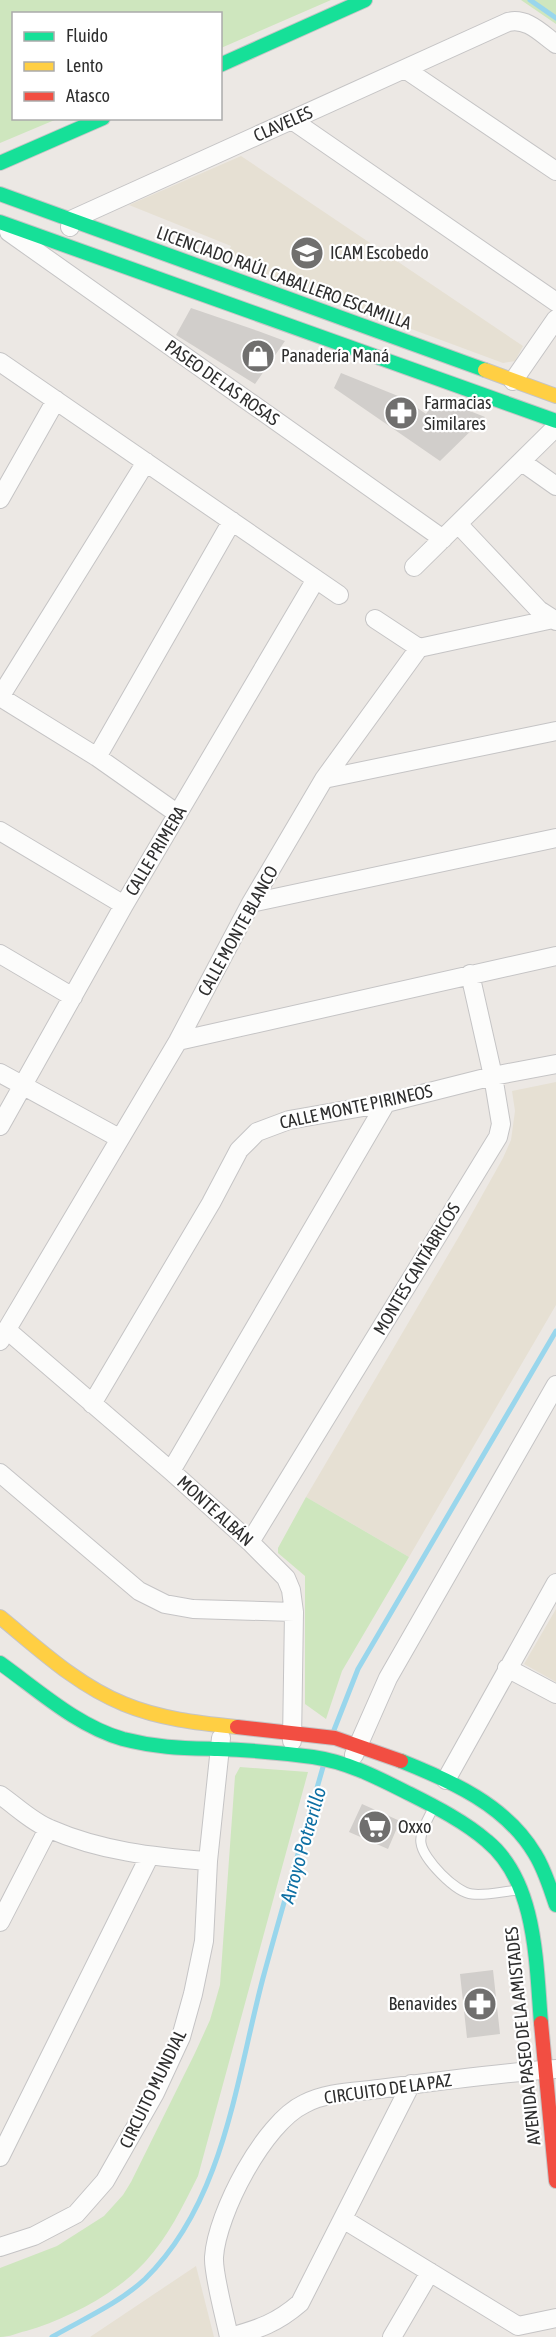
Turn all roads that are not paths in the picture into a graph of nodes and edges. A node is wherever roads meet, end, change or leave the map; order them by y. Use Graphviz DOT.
graph roads {
  1 [pos="365,0"];
  2 [pos="556,44"];
  3 [pos="222,64"];
  4 [pos="405,69"];
  5 [pos="98,120"];
  6 [pos="292,120"];
  7 [pos="0,163"];
  8 [pos="556,171"];
  9 [pos="0,194"];
  10 [pos="74,219"];
  11 [pos="0,224"];
  12 [pos="63,245"];
  13 [pos="556,302"];
  14 [pos="556,319"];
  15 [pos="0,362"];
  16 [pos="513,381"];
  17 [pos="556,396"];
  18 [pos="56,400"];
  19 [pos="556,421"];
  20 [pos="556,427"];
  21 [pos="146,462"];
  22 [pos="522,462"];
  23 [pos="556,486"];
  24 [pos="0,499"];
  25 [pos="232,521"];
  26 [pos="459,525"];
  27 [pos="443,539"];
  28 [pos="414,567"];
  29 [pos="316,579"];
  30 [pos="339,596"];
  31 [pos="375,619"];
  32 [pos="555,620"];
  33 [pos="419,648"];
  34 [pos="0,698"];
  35 [pos="556,731"];
  36 [pos="97,757"];
  37 [pos="324,779"];
  38 [pos="178,814"];
  39 [pos="0,831"];
  40 [pos="556,838"];
  41 [pos="251,903"];
  42 [pos="124,905"];
  43 [pos="0,954"];
  44 [pos="556,956"];
  45 [pos="470,975"];
  46 [pos="73,997"];
  47 [pos="178,1041"];
  48 [pos="556,1064"];
  49 [pos="0,1072"];
  50 [pos="493,1076"];
  51 [pos="24,1085"];
  52 [pos="386,1103"];
  53 [pos="0,1126"];
  54 [pos="119,1138"];
  55 [pos="3,1336"];
  56 [pos="556,1385"];
  57 [pos="92,1404"];
  58 [pos="171,1471"];
  59 [pos="0,1473"];
  60 [pos="250,1542"];
  61 [pos="556,1583"];
  62 [pos="294,1612"];
  63 [pos="0,1617"];
  64 [pos="0,1663"];
  65 [pos="507,1668"];
  66 [pos="556,1694"];
  67 [pos="222,1724"];
  68 [pos="293,1732"];
  69 [pos="350,1742"];
  70 [pos="219,1749"];
  71 [pos="291,1755"];
  72 [pos="344,1763"];
  73 [pos="446,1780"];
  74 [pos="0,1795"];
  75 [pos="434,1806"];
  76 [pos="48,1829"];
  77 [pos="149,1857"];
  78 [pos="208,1861"];
  79 [pos="521,1890"];
  80 [pos="556,1905"];
  81 [pos="0,1922"];
  82 [pos="550,2070"];
  83 [pos="411,2084"];
  84 [pos="0,2157"];
  85 [pos="556,2181"];
  86 [pos="343,2219"];
  87 [pos="0,2247"];
  88 [pos="430,2272"];
  89 [pos="556,2318"];
  90 [pos="515,2332"];
  91 [pos="230,2337"];
  92 [pos="392,2337"];
  1 -- 3 [label="street"];
  2 -- 4 [label="street, CLAVELES"];
  4 -- 6 [label="street, CLAVELES"];
  4 -- 8 [label="street"];
  5 -- 7 [label="street"];
  6 -- 10 [label="street, CLAVELES"];
  6 -- 13 [label="street"];
  9 -- 10 [label="street, LICENCIADO RAÚL CABALLERO ESCAMILLA"];
  10 -- 12 [label="street"];
  10 -- 16 [label="street, LICENCIADO RAÚL CABALLERO ESCAMILLA"];
  11 -- 12 [label="street"];
  11 -- 27 [label="street, PASEO DE LAS ROSAS"];
  12 -- 19 [label="street"];
  14 -- 16 [label="street"];
  15 -- 18 [label="street"];
  16 -- 17 [label="street, LICENCIADO RAÚL CABALLERO ESCAMILLA"];
  18 -- 21 [label="street"];
  18 -- 24 [label="street"];
  20 -- 22 [label="street"];
  21 -- 25 [label="street"];
  21 -- 34 [label="street"];
  22 -- 23 [label="street"];
  22 -- 26 [label="street"];
  25 -- 29 [label="street"];
  25 -- 36 [label="street"];
  26 -- 27 [label="street"];
  26 -- 32 [label="street"];
  27 -- 28 [label="street"];
  29 -- 30 [label="street"];
  29 -- 38 [label="street, CALLE PRIMERA"];
  31 -- 33 [label="street"];
  32 -- 33 [label="street"];
  33 -- 37 [label="street, CALLE MONTE BLANCO"];
  34 -- 36 [label="street"];
  35 -- 37 [label="street"];
  36 -- 38 [label="street"];
  37 -- 41 [label="street, CALLE MONTE BLANCO"];
  38 -- 42 [label="street, CALLE PRIMERA"];
  39 -- 42 [label="street"];
  40 -- 41 [label="street"];
  41 -- 47 [label="street, CALLE MONTE BLANCO"];
  42 -- 46 [label="street, CALLE PRIMERA"];
  43 -- 46 [label="street"];
  44 -- 45 [label="street"];
  45 -- 47 [label="street"];
  45 -- 50 [label="street, MONTES CANTÁBRICOS"];
  46 -- 51 [label="street, CALLE PRIMERA"];
  47 -- 54 [label="street, CALLE MONTE BLANCO"];
  48 -- 50 [label="street, CALLE MONTE PIRINEOS"];
  49 -- 51 [label="street"];
  50 -- 52 [label="street, CALLE MONTE PIRINEOS"];
  50 -- 60 [label="street, MONTES CANTÁBRICOS"];
  51 -- 53 [label="street, CALLE PRIMERA"];
  51 -- 54 [label="street"];
  52 -- 57 [label="street, CALLE MONTE PIRINEOS"];
  52 -- 58 [label="street"];
  54 -- 55 [label="street, CALLE MONTE BLANCO"];
  55 -- 57 [label="street, MONTE ALBÁN"];
  56 -- 69 [label="street"];
  57 -- 58 [label="street, MONTE ALBÁN"];
  58 -- 60 [label="street, MONTE ALBÁN"];
  59 -- 62 [label="street"];
  60 -- 62 [label="street, MONTE ALBÁN"];
  61 -- 65 [label="street"];
  62 -- 68 [label="street, MONTE ALBÁN"];
  63 -- 67 [label="street"];
  64 -- 70 [label="street, AVENIDA PASEO DE LA AMISTADES"];
  65 -- 66 [label="street"];
  65 -- 73 [label="street"];
  67 -- 68 [label="street"];
  67 -- 70 [label="street, CIRCUITO MUNDIAL"];
  68 -- 69 [label="street"];
  68 -- 71 [label="street, MONTE ALBÁN"];
  69 -- 72 [label="street"];
  69 -- 73 [label="street"];
  70 -- 71 [label="street, AVENIDA PASEO DE LA AMISTADES"];
  70 -- 78 [label="street, CIRCUITO MUNDIAL"];
  71 -- 72 [label="street, AVENIDA PASEO DE LA AMISTADES"];
  72 -- 75 [label="street, AVENIDA PASEO DE LA AMISTADES"];
  73 -- 80 [label="street"];
  74 -- 76 [label="street"];
  75 -- 79 [label="street, AVENIDA PASEO DE LA AMISTADES"];
  75 -- 79 [label="lane"];
  76 -- 77 [label="street"];
  76 -- 81 [label="street"];
  77 -- 78 [label="street"];
  77 -- 84 [label="street"];
  78 -- 87 [label="street, CIRCUITO MUNDIAL"];
  79 -- 82 [label="street, AVENIDA PASEO DE LA AMISTADES"];
  82 -- 83 [label="street, CIRCUITO DE LA PAZ"];
  82 -- 85 [label="street, AVENIDA PASEO DE LA AMISTADES"];
  83 -- 86 [label="street"];
  83 -- 91 [label="street, CIRCUITO DE LA PAZ"];
  86 -- 88 [label="street"];
  86 -- 91 [label="street"];
  88 -- 90 [label="street"];
  88 -- 92 [label="street"];
  89 -- 90 [label="street"];
}
